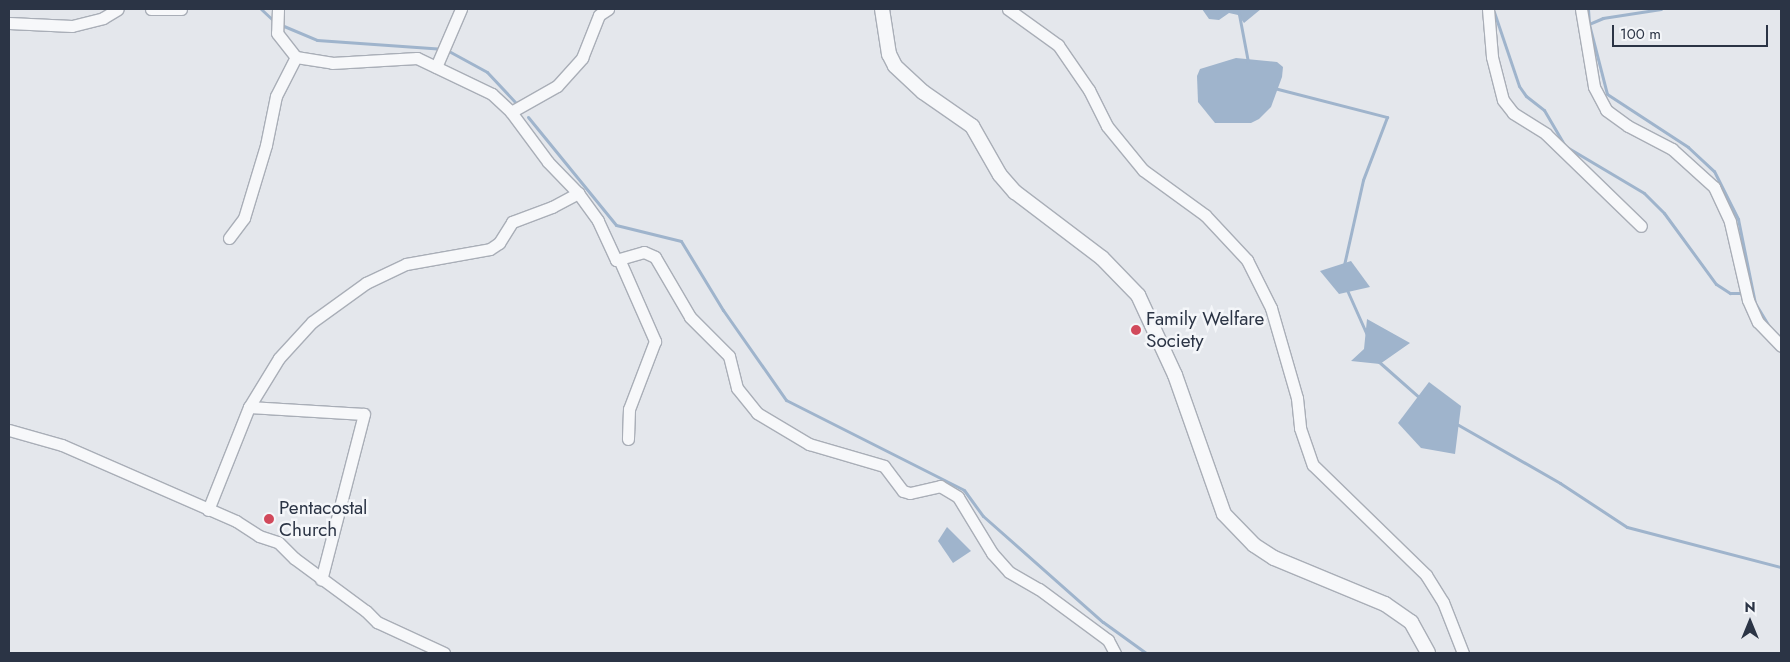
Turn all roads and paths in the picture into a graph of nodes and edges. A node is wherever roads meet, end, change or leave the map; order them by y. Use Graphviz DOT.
graph roads {
  1 [pos="118,9"];
  2 [pos="151,9"];
  3 [pos="181,9"];
  4 [pos="278,9"];
  5 [pos="461,9"];
  6 [pos="608,9"];
  7 [pos="882,9"];
  8 [pos="1008,9"];
  9 [pos="1488,9"];
  10 [pos="1581,9"];
  11 [pos="9,23"];
  12 [pos="295,56"];
  13 [pos="436,67"];
  14 [pos="511,112"];
  15 [pos="578,193"];
  16 [pos="1641,226"];
  17 [pos="229,238"];
  18 [pos="619,259"];
  19 [pos="1781,346"];
  20 [pos="249,407"];
  21 [pos="9,430"];
  22 [pos="628,439"];
  23 [pos="208,510"];
  24 [pos="321,580"];
  25 [pos="423,648"];
  26 [pos="444,653"];
  27 [pos="1115,653"];
  28 [pos="1428,653"];
  29 [pos="1463,653"];
  1 -- 11 [label="street"];
  2 -- 3 [label="street"];
  4 -- 12 [label="street"];
  5 -- 13 [label="street"];
  6 -- 14 [label="street"];
  7 -- 28 [label="street"];
  8 -- 29 [label="street"];
  9 -- 16 [label="street"];
  10 -- 19 [label="street"];
  12 -- 13 [label="street"];
  12 -- 17 [label="street"];
  13 -- 14 [label="street"];
  14 -- 15 [label="street"];
  15 -- 18 [label="street"];
  15 -- 20 [label="street"];
  18 -- 22 [label="street"];
  18 -- 27 [label="street"];
  20 -- 23 [label="street"];
  20 -- 24 [label="street"];
  21 -- 23 [label="street"];
  23 -- 24 [label="street"];
  24 -- 25 [label="street"];
  25 -- 26 [label="street"];
}
